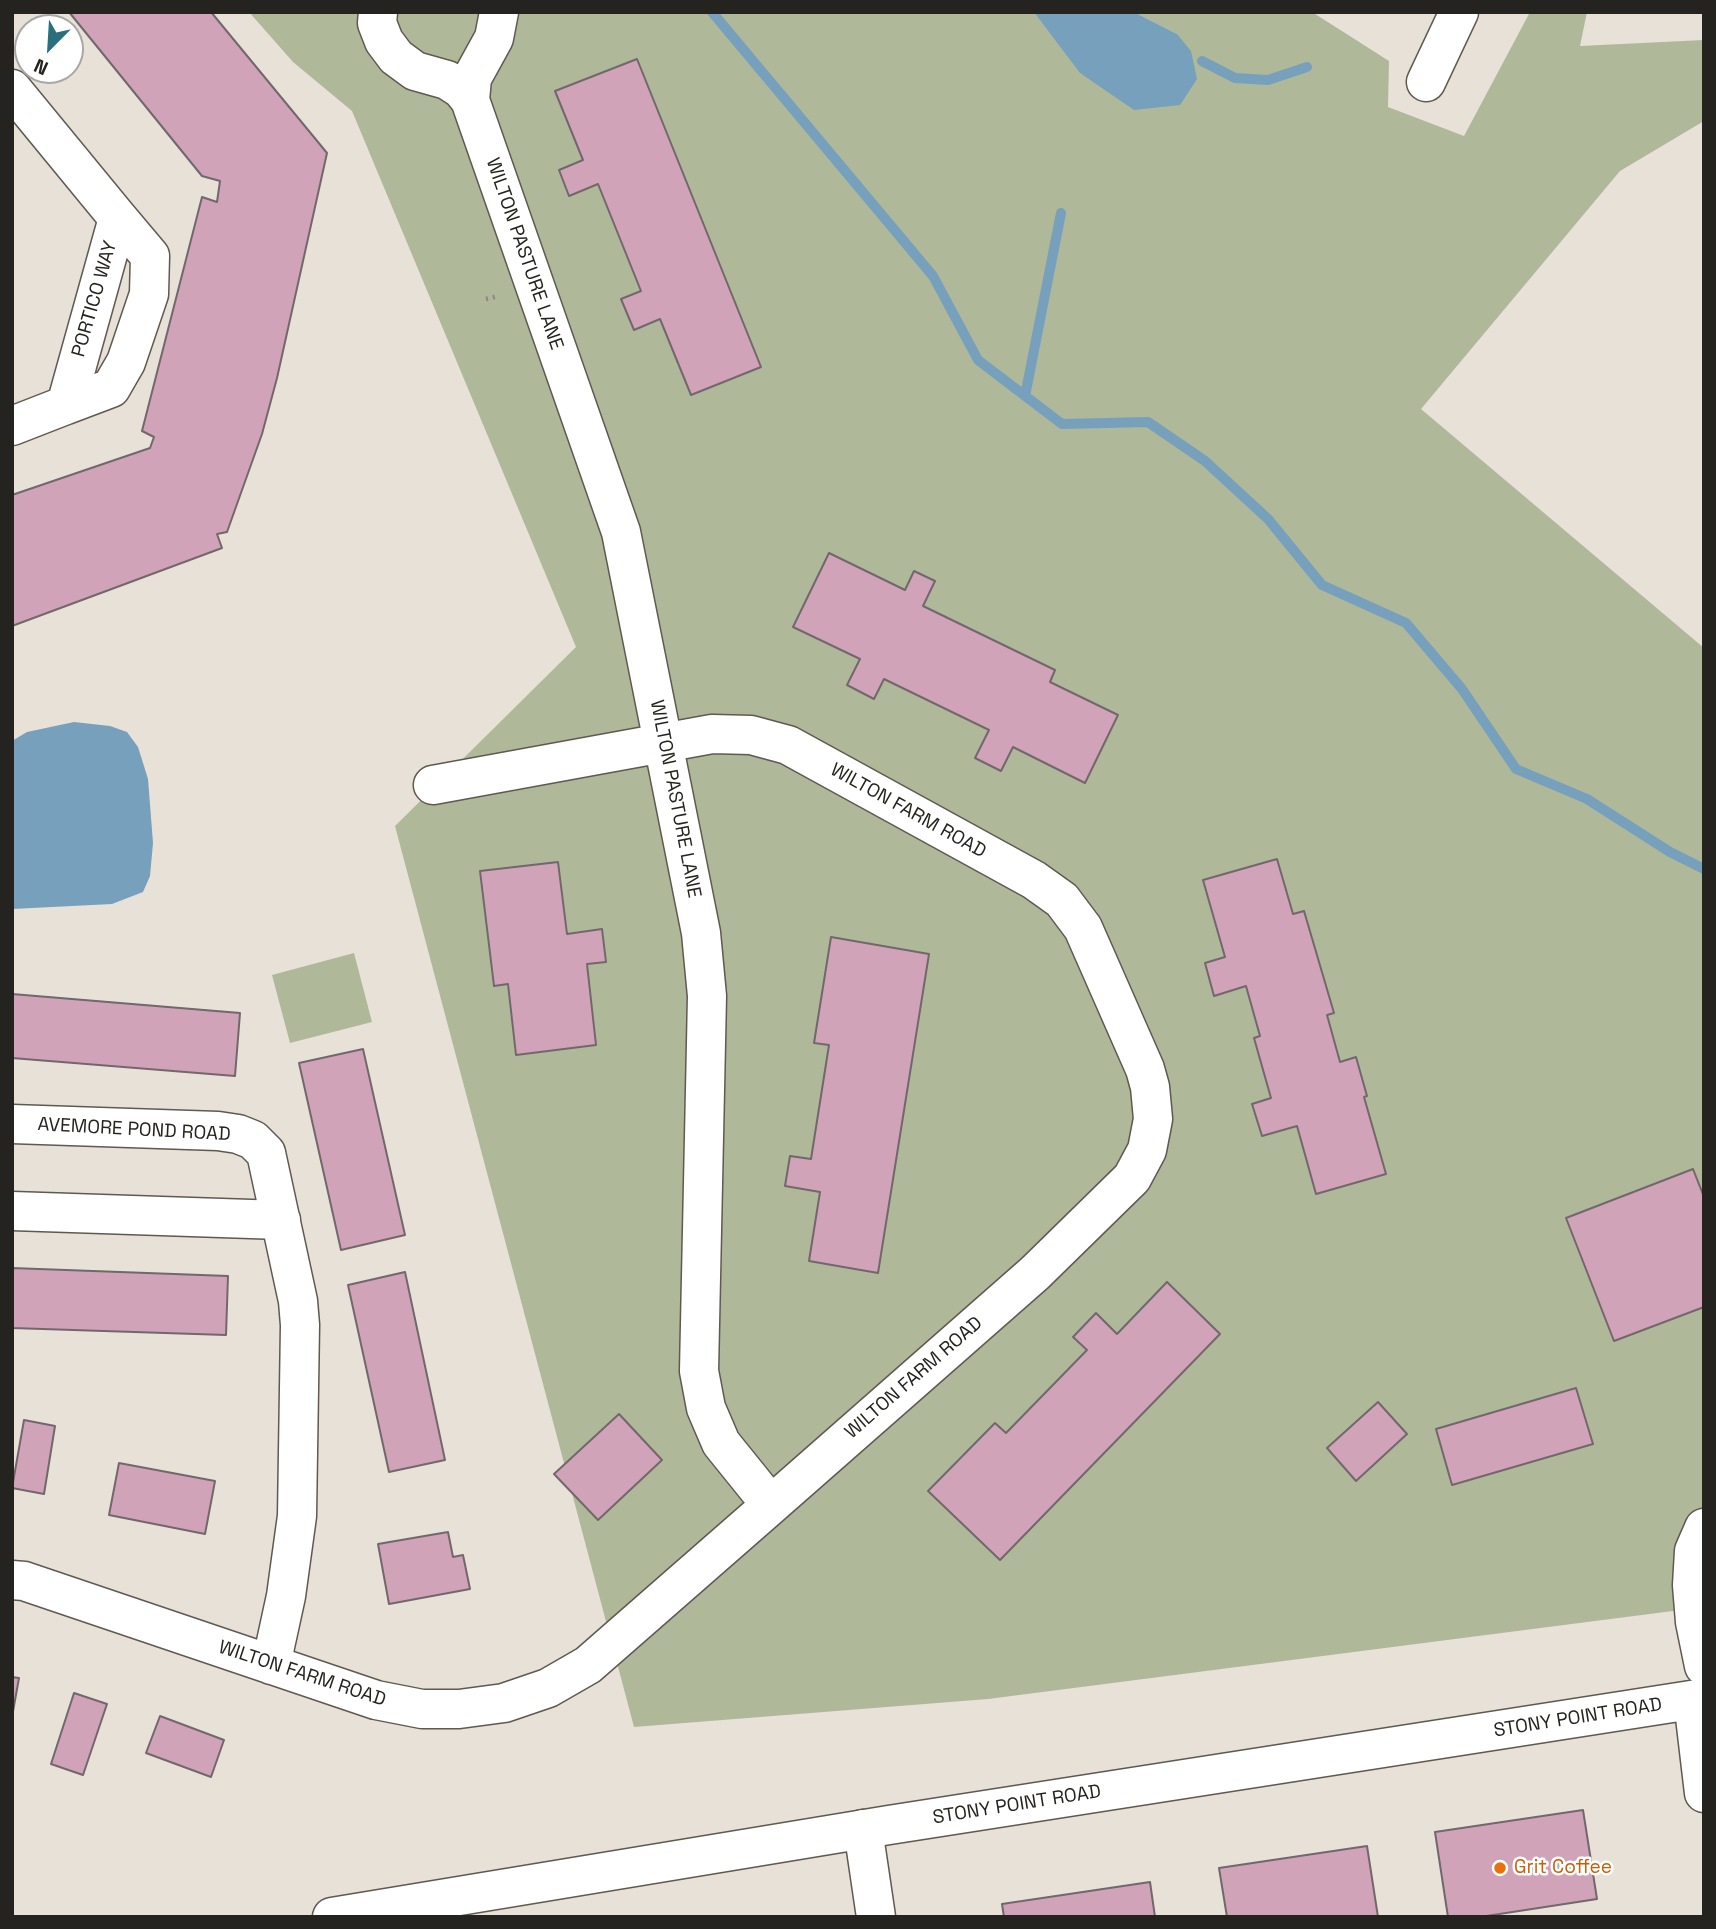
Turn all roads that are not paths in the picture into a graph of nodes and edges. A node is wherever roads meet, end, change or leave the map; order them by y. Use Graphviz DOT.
graph roads {
  1 [pos="378,12"];
  2 [pos="499,12"];
  3 [pos="1452,14"];
  4 [pos="1426,82"];
  5 [pos="12,89"];
  6 [pos="470,100"];
  7 [pos="118,218"];
  8 [pos="66,405"];
  9 [pos="12,426"];
  10 [pos="664,743"];
  11 [pos="433,785"];
  12 [pos="12,1124"];
  13 [pos="12,1211"];
  14 [pos="281,1220"];
  15 [pos="771,1505"];
  16 [pos="1704,1528"];
  17 [pos="12,1580"];
  18 [pos="271,1665"];
  19 [pos="1700,1688"];
  20 [pos="1704,1793"];
  21 [pos="863,1829"];
  22 [pos="332,1917"];
  23 [pos="876,1917"];
  1 -- 6 [label="street"];
  2 -- 6 [label="street"];
  3 -- 4 [label="street"];
  5 -- 7 [label="street, PORTICO WAY"];
  6 -- 10 [label="street, WILTON PASTURE LANE"];
  7 -- 8 [label="street, PORTICO WAY"];
  7 -- 8 [label="street"];
  8 -- 9 [label="street"];
  10 -- 11 [label="street, WILTON FARM ROAD"];
  10 -- 15 [label="street, WILTON PASTURE LANE"];
  10 -- 15 [label="street, WILTON FARM ROAD"];
  12 -- 14 [label="street, AVEMORE POND ROAD"];
  13 -- 14 [label="street"];
  14 -- 18 [label="street, AVEMORE POND ROAD"];
  15 -- 18 [label="street, WILTON FARM ROAD"];
  16 -- 19 [label="street"];
  17 -- 18 [label="street, WILTON FARM ROAD"];
  19 -- 20 [label="street"];
  19 -- 21 [label="street, STONY POINT ROAD"];
  21 -- 22 [label="street, STONY POINT ROAD"];
  21 -- 23 [label="street"];
}
